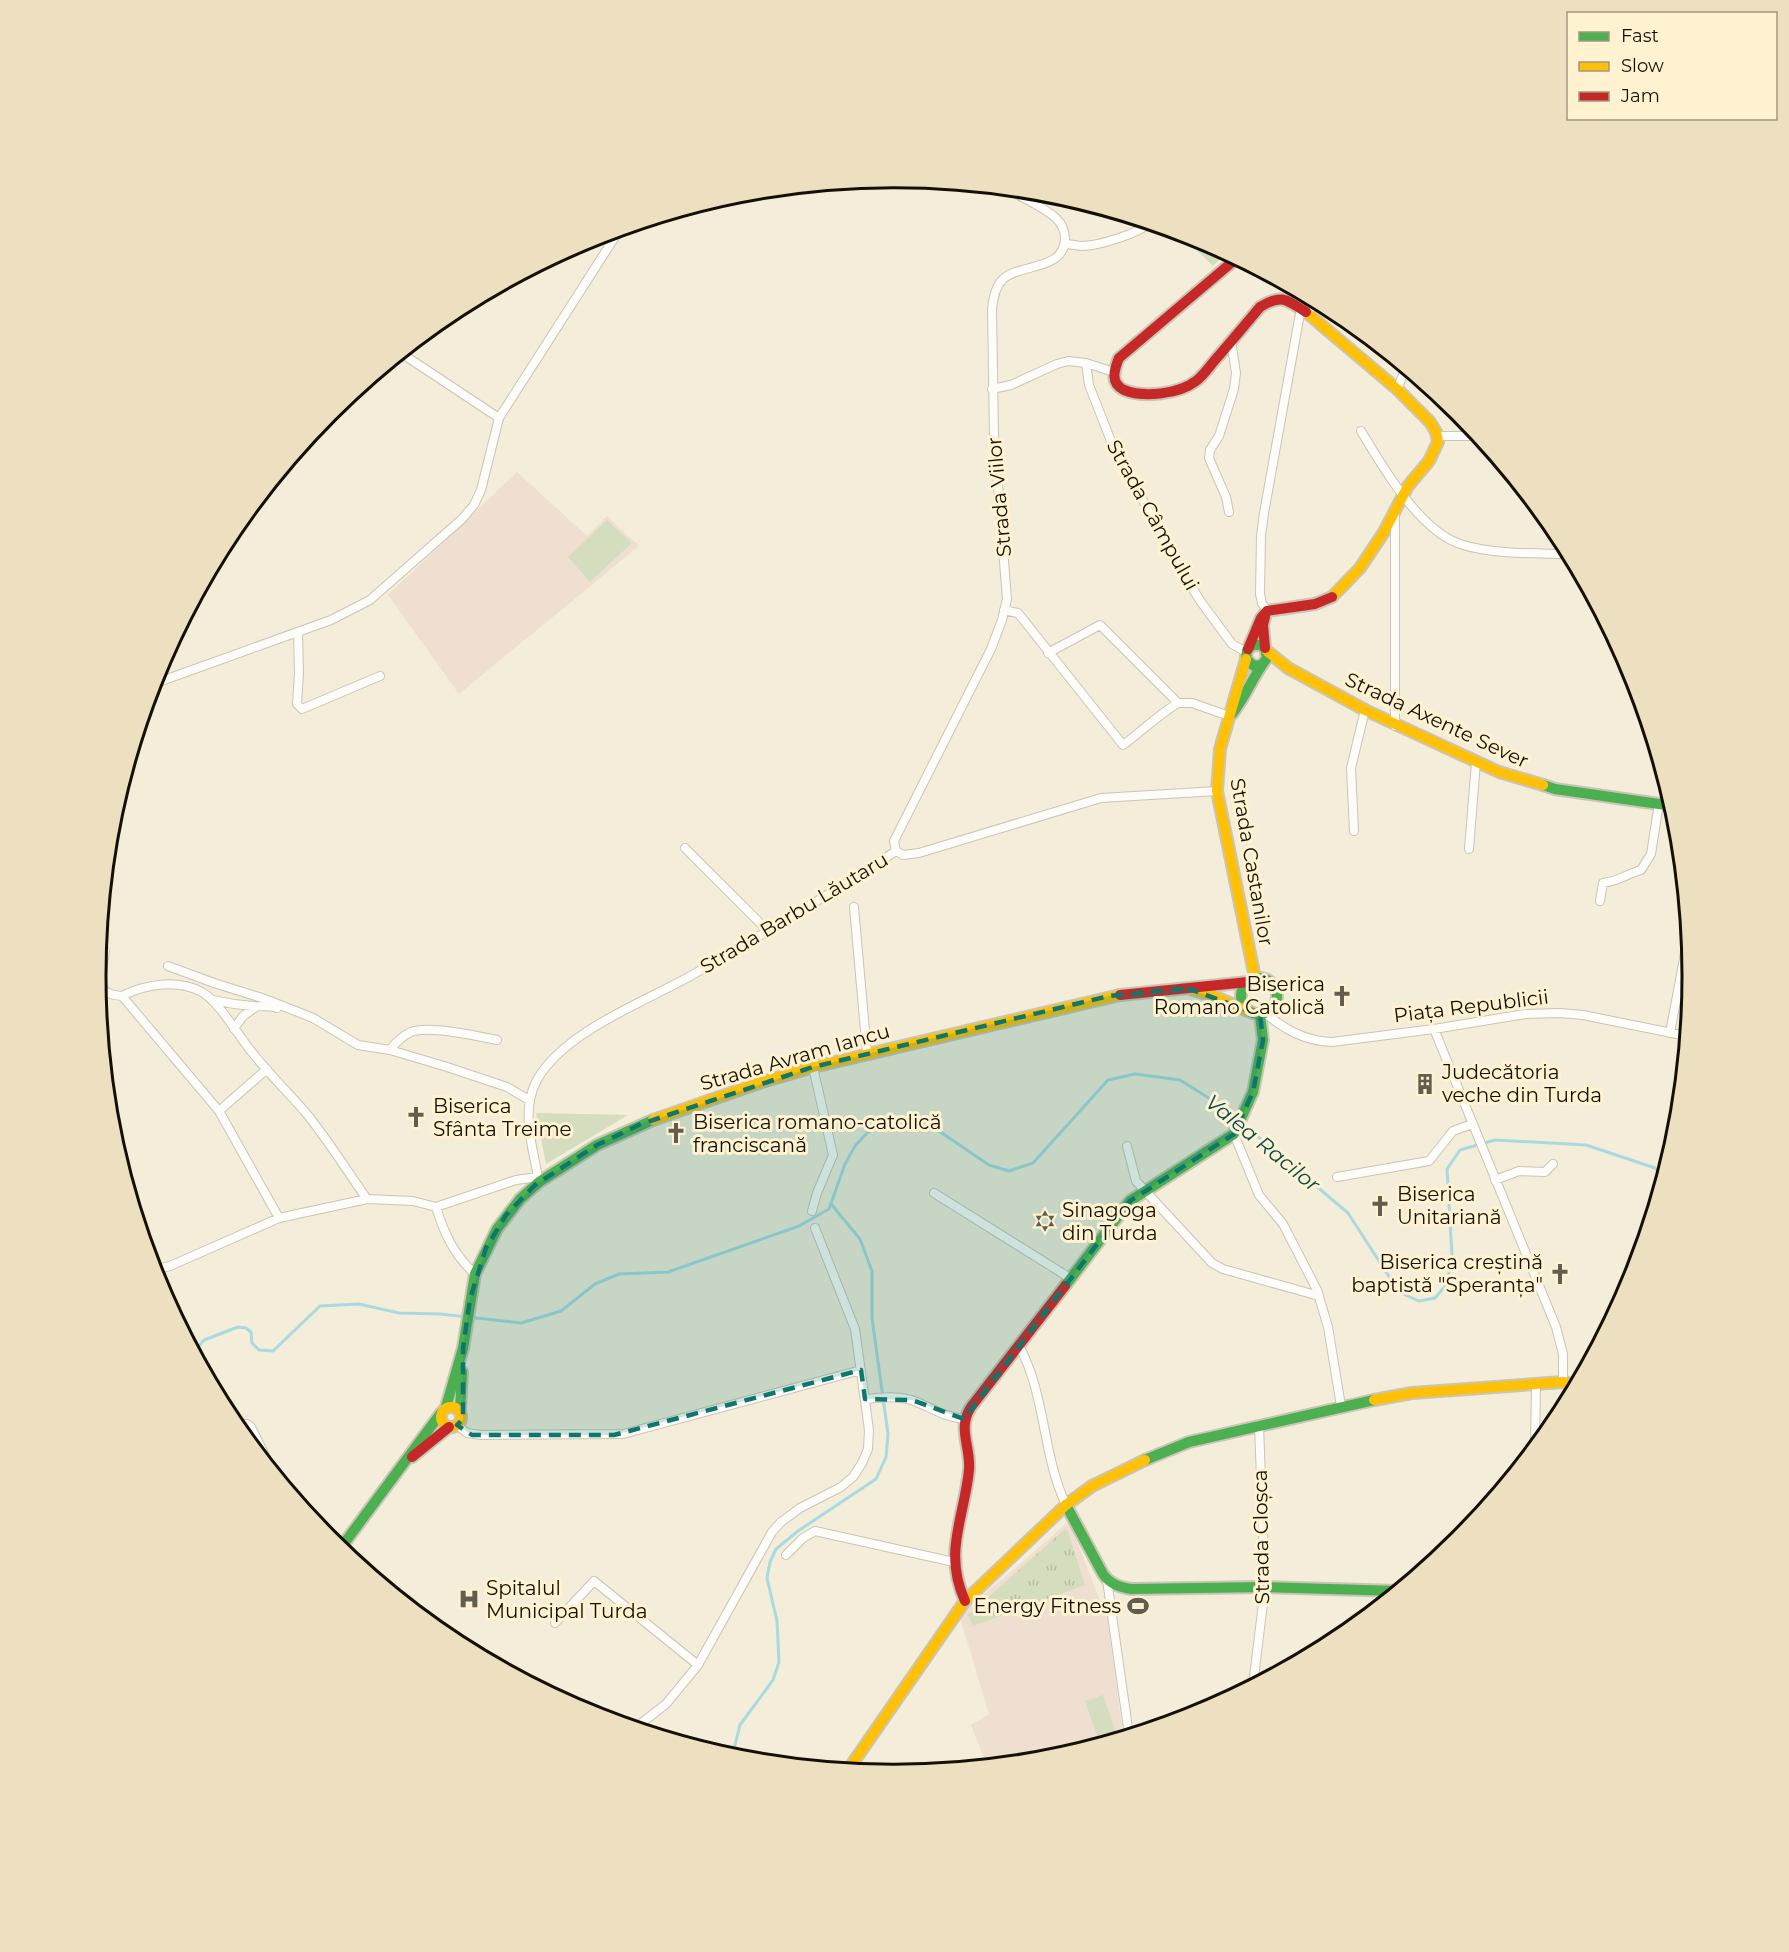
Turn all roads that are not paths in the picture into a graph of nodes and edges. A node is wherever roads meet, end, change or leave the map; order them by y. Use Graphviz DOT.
graph roads {
  1 [pos="1028,200"];
  2 [pos="1142,228"];
  3 [pos="613,241"];
  4 [pos="1065,244"];
  5 [pos="1231,263"];
  6 [pos="1309,307"];
  7 [pos="1305,311"];
  8 [pos="1231,341"];
  9 [pos="407,357"];
  10 [pos="1086,363"];
  11 [pos="1114,372"];
  12 [pos="1403,375"];
  13 [pos="992,389"];
  14 [pos="1397,389"];
  15 [pos="499,418"];
  16 [pos="1361,431"];
  17 [pos="1437,436"];
  18 [pos="1468,436"];
  19 [pos="1402,496"];
  20 [pos="1395,510"];
  21 [pos="1229,512"];
  22 [pos="1560,554"];
  23 [pos="1004,610"];
  24 [pos="1267,611"];
  25 [pos="298,632"];
  26 [pos="1266,649"];
  27 [pos="1048,653"];
  28 [pos="1247,653"];
  29 [pos="1261,665"];
  30 [pos="380,676"];
  31 [pos="164,680"];
  32 [pos="1178,703"];
  33 [pos="1365,710"];
  34 [pos="1229,716"];
  35 [pos="1395,726"];
  36 [pos="1476,762"];
  37 [pos="1217,791"];
  38 [pos="1659,803"];
  39 [pos="1663,804"];
  40 [pos="1354,831"];
  41 [pos="685,848"];
  42 [pos="1469,849"];
  43 [pos="897,851"];
  44 [pos="1600,901"];
  45 [pos="854,907"];
  46 [pos="767,930"];
  47 [pos="168,966"];
  48 [pos="1682,970"];
  49 [pos="1251,980"];
  50 [pos="1187,988"];
  51 [pos="107,993"];
  52 [pos="122,996"];
  53 [pos="213,1000"];
  54 [pos="256,1007"];
  55 [pos="291,1009"];
  56 [pos="1248,1012"];
  57 [pos="1263,1014"];
  58 [pos="234,1029"];
  59 [pos="1434,1029"];
  60 [pos="1670,1033"];
  61 [pos="1680,1035"];
  62 [pos="496,1040"];
  63 [pos="390,1050"];
  64 [pos="867,1053"];
  65 [pos="813,1067"];
  66 [pos="267,1069"];
  67 [pos="529,1100"];
  68 [pos="219,1111"];
  69 [pos="1473,1126"];
  70 [pos="1236,1132"];
  71 [pos="1127,1146"];
  72 [pos="1553,1164"];
  73 [pos="1337,1177"];
  74 [pos="538,1179"];
  75 [pos="1496,1180"];
  76 [pos="1144,1191"];
  77 [pos="934,1193"];
  78 [pos="367,1199"];
  79 [pos="436,1207"];
  80 [pos="812,1211"];
  81 [pos="279,1218"];
  82 [pos="814,1228"];
  83 [pos="162,1268"];
  84 [pos="1307,1272"];
  85 [pos="475,1274"];
  86 [pos="1070,1278"];
  87 [pos="1295,1289"];
  88 [pos="1319,1296"];
  89 [pos="1019,1346"];
  90 [pos="463,1348"];
  91 [pos="861,1370"];
  92 [pos="1563,1382"];
  93 [pos="1569,1383"];
  94 [pos="1536,1384"];
  95 [pos="865,1399"];
  96 [pos="1341,1406"];
  97 [pos="443,1410"];
  98 [pos="460,1411"];
  99 [pos="964,1419"];
  100 [pos="246,1424"];
  101 [pos="1259,1425"];
  102 [pos="453,1426"];
  103 [pos="1535,1435"];
  104 [pos="258,1440"];
  105 [pos="409,1458"];
  106 [pos="1066,1505"];
  107 [pos="346,1541"];
  108 [pos="786,1556"];
  109 [pos="954,1562"];
  110 [pos="1107,1580"];
  111 [pos="1265,1587"];
  112 [pos="1387,1591"];
  113 [pos="965,1600"];
  114 [pos="555,1623"];
  115 [pos="698,1665"];
  116 [pos="1254,1677"];
  117 [pos="642,1722"];
  118 [pos="1128,1728"];
  119 [pos="853,1762"];
  1 -- 4 [label="street"];
  2 -- 4 [label="street"];
  3 -- 15 [label="street"];
  4 -- 13 [label="street, Strada Viilor"];
  5 -- 11 [label="main road"];
  6 -- 7 [label="street"];
  7 -- 8 [label="main road"];
  7 -- 14 [label="main road"];
  7 -- 24 [label="street"];
  8 -- 11 [label="main road"];
  8 -- 21 [label="street"];
  9 -- 15 [label="street"];
  10 -- 11 [label="street"];
  10 -- 13 [label="street"];
  10 -- 28 [label="street, Strada Câmpului"];
  12 -- 14 [label="street"];
  13 -- 23 [label="street, Strada Viilor"];
  14 -- 17 [label="main road"];
  15 -- 25 [label="street"];
  16 -- 19 [label="street"];
  17 -- 18 [label="street"];
  17 -- 19 [label="main road"];
  19 -- 20 [label="main road"];
  19 -- 22 [label="street"];
  20 -- 24 [label="main road"];
  20 -- 35 [label="street"];
  23 -- 27 [label="street"];
  23 -- 43 [label="street, Strada Viilor"];
  24 -- 26 [label="main road, Strada Castanilor"];
  24 -- 28 [label="main road, Strada Castanilor"];
  25 -- 30 [label="street"];
  25 -- 31 [label="street"];
  26 -- 28 [label="main road"];
  26 -- 29 [label="main road, Strada Castanilor"];
  26 -- 33 [label="main road, Strada Axente Sever"];
  27 -- 32 [label="street"];
  27 -- 32 [label="street"];
  28 -- 29 [label="main road"];
  28 -- 34 [label="main road, Strada Castanilor"];
  29 -- 34 [label="main road, Strada Castanilor"];
  32 -- 34 [label="street"];
  33 -- 35 [label="main road, Strada Axente Sever"];
  33 -- 40 [label="street"];
  34 -- 37 [label="main road, Strada Castanilor"];
  35 -- 36 [label="main road, Strada Axente Sever"];
  36 -- 38 [label="main road, Strada Axente Sever"];
  36 -- 42 [label="street"];
  37 -- 43 [label="street, Strada Barbu Lăutaru"];
  37 -- 49 [label="main road, Strada Castanilor"];
  38 -- 39 [label="main road, Strada Axente Sever"];
  38 -- 44 [label="street"];
  41 -- 46 [label="street"];
  43 -- 46 [label="street, Strada Barbu Lăutaru"];
  45 -- 64 [label="street"];
  46 -- 67 [label="street, Strada Barbu Lăutaru"];
  47 -- 55 [label="street"];
  48 -- 60 [label="street"];
  49 -- 50 [label="main road, Strada Avram Iancu"];
  49 -- 56 [label="main road"];
  49 -- 57 [label="main road"];
  50 -- 56 [label="main road, Strada Avram Iancu"];
  50 -- 64 [label="main road, Strada Avram Iancu"];
  51 -- 52 [label="street"];
  52 -- 53 [label="street"];
  52 -- 68 [label="street"];
  53 -- 54 [label="street"];
  53 -- 58 [label="street"];
  54 -- 55 [label="street"];
  54 -- 58 [label="street"];
  55 -- 63 [label="street"];
  56 -- 57 [label="main road, Piața Republicii"];
  57 -- 59 [label="street, Piața Republicii"];
  57 -- 70 [label="main road"];
  58 -- 66 [label="street"];
  59 -- 60 [label="street, Piața Republicii"];
  59 -- 69 [label="street"];
  60 -- 61 [label="street, Piața Republicii"];
  62 -- 63 [label="street"];
  63 -- 67 [label="street"];
  64 -- 65 [label="main road, Strada Avram Iancu"];
  65 -- 74 [label="main road, Strada Avram Iancu"];
  65 -- 80 [label="street"];
  66 -- 68 [label="street"];
  66 -- 78 [label="street"];
  67 -- 74 [label="street, Strada Barbu Lăutaru"];
  68 -- 81 [label="street"];
  69 -- 73 [label="street"];
  69 -- 75 [label="street"];
  70 -- 76 [label="main road"];
  70 -- 84 [label="street"];
  71 -- 76 [label="street"];
  72 -- 75 [label="street"];
  74 -- 79 [label="street"];
  74 -- 85 [label="main road, Strada Avram Iancu"];
  75 -- 92 [label="street"];
  76 -- 86 [label="main road"];
  76 -- 87 [label="street"];
  77 -- 86 [label="street"];
  78 -- 79 [label="street"];
  78 -- 81 [label="street"];
  79 -- 85 [label="street"];
  81 -- 83 [label="street"];
  82 -- 91 [label="street"];
  84 -- 87 [label="street"];
  84 -- 88 [label="street"];
  85 -- 90 [label="main road, Strada Avram Iancu"];
  86 -- 89 [label="main road"];
  87 -- 88 [label="street"];
  88 -- 96 [label="street"];
  89 -- 99 [label="main road"];
  89 -- 106 [label="street"];
  90 -- 97 [label="main road"];
  90 -- 98 [label="main road"];
  91 -- 95 [label="street"];
  91 -- 102 [label="street"];
  92 -- 93 [label="main road"];
  92 -- 94 [label="main road"];
  94 -- 96 [label="main road"];
  94 -- 103 [label="street"];
  95 -- 99 [label="street"];
  95 -- 115 [label="street"];
  96 -- 101 [label="main road"];
  97 -- 98 [label="main road"];
  97 -- 102 [label="main road"];
  97 -- 105 [label="main road"];
  98 -- 102 [label="main road"];
  99 -- 109 [label="main road"];
  100 -- 104 [label="street"];
  101 -- 106 [label="main road"];
  101 -- 111 [label="street, Strada Cloșca"];
  102 -- 105 [label="main road"];
  105 -- 107 [label="main road"];
  106 -- 110 [label="main road"];
  106 -- 113 [label="main road"];
  108 -- 109 [label="street"];
  109 -- 113 [label="main road"];
  110 -- 111 [label="main road"];
  110 -- 118 [label="street"];
  111 -- 112 [label="main road"];
  111 -- 116 [label="street, Strada Cloșca"];
  113 -- 119 [label="main road"];
  114 -- 115 [label="street"];
  115 -- 117 [label="street"];
}
